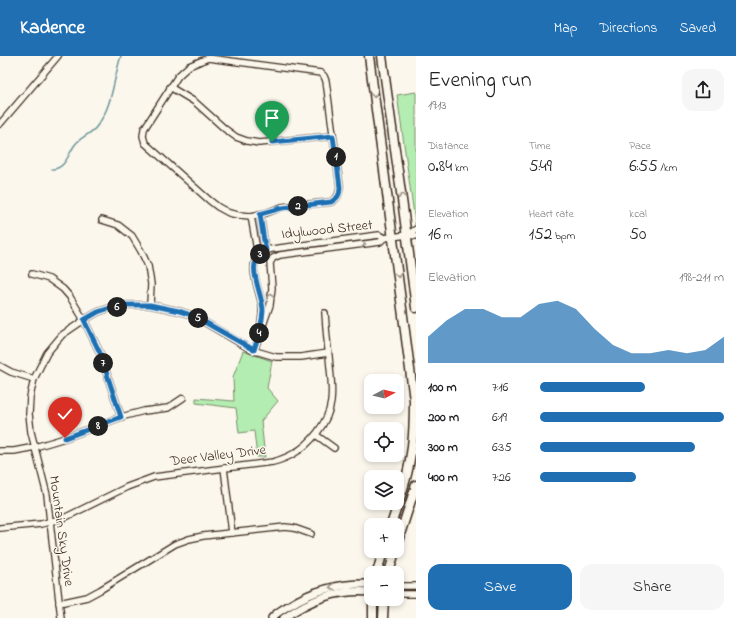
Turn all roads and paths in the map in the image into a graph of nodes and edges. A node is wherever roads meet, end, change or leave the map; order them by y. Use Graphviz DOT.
graph roads {
  1 [pos="58,56"];
  2 [pos="369,56"];
  3 [pos="382,56"];
  4 [pos="208,57"];
  5 [pos="170,87"];
  6 [pos="0,124"];
  7 [pos="333,136"];
  8 [pos="260,214"];
  9 [pos="251,216"];
  10 [pos="102,220"];
  11 [pos="416,229"];
  12 [pos="407,235"];
  13 [pos="416,236"];
  14 [pos="393,237"];
  15 [pos="384,238"];
  16 [pos="266,250"];
  17 [pos="258,256"];
  18 [pos="32,274"];
  19 [pos="150,305"];
  20 [pos="416,308"];
  21 [pos="325,313"];
  22 [pos="84,320"];
  23 [pos="259,333"];
  24 [pos="254,350"];
  25 [pos="328,354"];
  26 [pos="0,366"];
  27 [pos="34,379"];
  28 [pos="184,398"];
  29 [pos="121,417"];
  30 [pos="316,435"];
  31 [pos="35,447"];
  32 [pos="334,448"];
  33 [pos="0,450"];
  34 [pos="224,468"];
  35 [pos="416,485"];
  36 [pos="393,518"];
  37 [pos="50,521"];
  38 [pos="404,522"];
  39 [pos="0,528"];
  40 [pos="232,534"];
  41 [pos="311,534"];
  42 [pos="364,584"];
  43 [pos="404,586"];
  44 [pos="416,586"];
  45 [pos="364,592"];
  46 [pos="404,594"];
  47 [pos="416,594"];
  48 [pos="59,604"];
  49 [pos="373,606"];
  50 [pos="384,606"];
  51 [pos="61,618"];
  52 [pos="272,618"];
  53 [pos="284,618"];
  54 [pos="373,618"];
  55 [pos="383,618"];
  1 -- 6 [label="street"];
  2 -- 14 [label="main road, one-way"];
  12 -- 3 [label="main road, one-way"];
  4 -- 5 [label="street"];
  4 -- 7 [label="street"];
  5 -- 7 [label="street"];
  5 -- 9 [label="street"];
  7 -- 8 [label="street"];
  8 -- 9 [label="street"];
  8 -- 16 [label="street"];
  9 -- 17 [label="street"];
  10 -- 19 [label="street"];
  11 -- 12 [label="street, Idylwood Street"];
  12 -- 13 [label="street, Idylwood Street"];
  12 -- 14 [label="street, Idylwood Street"];
  12 -- 20 [label="main road"];
  14 -- 15 [label="street, Idylwood Street"];
  14 -- 36 [label="main road, one-way"];
  15 -- 16 [label="street, Idylwood Street"];
  23 -- 15 [label="street, Idylwood Street, one-way"];
  16 -- 17 [label="street, Idylwood Street"];
  17 -- 23 [label="street, Idylwood Street"];
  18 -- 22 [label="street"];
  19 -- 22 [label="street, Mountain Sky Drive"];
  19 -- 24 [label="street, Mountain Sky Drive"];
  21 -- 25 [label="street, Deer Valley Drive"];
  22 -- 27 [label="street, Mountain Sky Drive"];
  22 -- 29 [label="street"];
  23 -- 24 [label="street, Idylwood Street"];
  24 -- 25 [label="street, Mountain Sky Drive"];
  25 -- 30 [label="street, Deer Valley Drive"];
  26 -- 27 [label="street"];
  27 -- 31 [label="street, Mountain Sky Drive"];
  28 -- 29 [label="street"];
  29 -- 31 [label="street"];
  30 -- 32 [label="street"];
  30 -- 34 [label="street, Deer Valley Drive"];
  31 -- 33 [label="street"];
  31 -- 37 [label="street, Mountain Sky Drive"];
  34 -- 37 [label="street, Deer Valley Drive"];
  34 -- 40 [label="street"];
  35 -- 38 [label="main road"];
  37 -- 39 [label="street, Deer Valley Drive"];
  37 -- 48 [label="street, Mountain Sky Drive"];
  40 -- 41 [label="street"];
  40 -- 48 [label="street"];
  42 -- 52 [label="street, one-way"];
  43 -- 44 [label="street"];
  45 -- 53 [label="street"];
  46 -- 47 [label="street"];
  48 -- 51 [label="street, Mountain Sky Drive"];
  49 -- 54 [label="main road"];
  50 -- 55 [label="main road"];
}
